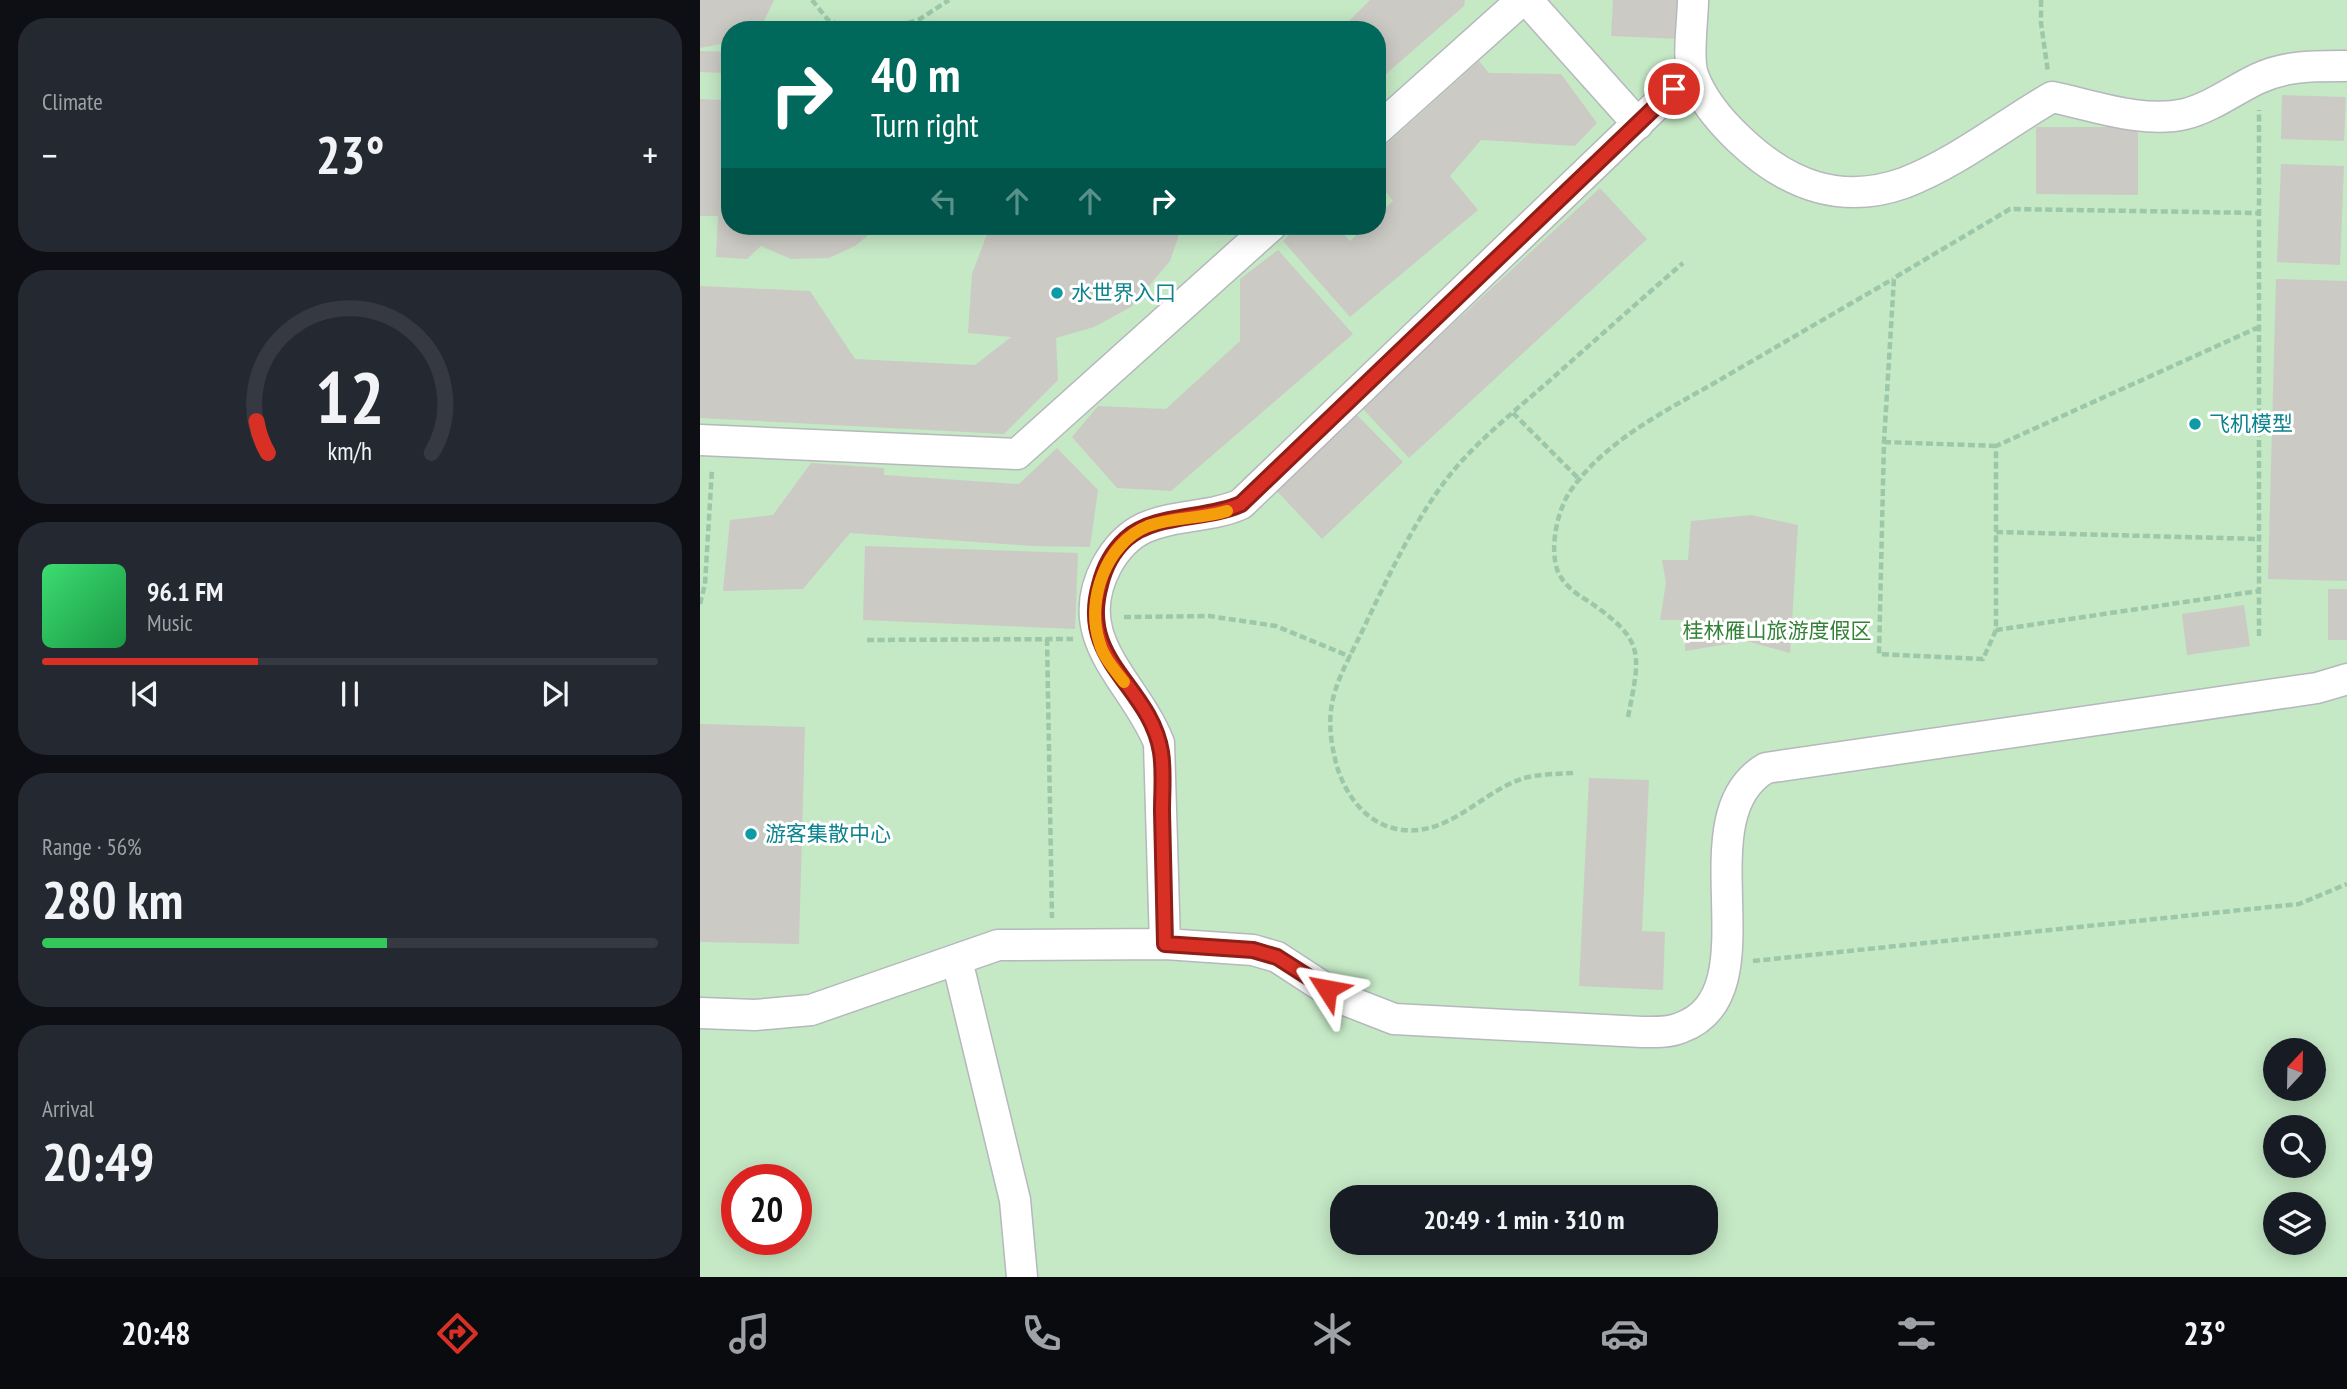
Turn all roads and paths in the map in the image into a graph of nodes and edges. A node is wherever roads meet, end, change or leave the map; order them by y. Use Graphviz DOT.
graph roads {
  1 [pos="813,0"];
  2 [pos="949,0"];
  3 [pos="1522,0"];
  4 [pos="1527,0"];
  5 [pos="1693,0"];
  6 [pos="2041,0"];
  7 [pos="830,21"];
  8 [pos="914,21"];
  9 [pos="2347,66"];
  10 [pos="1691,72"];
  11 [pos="2259,78"];
  12 [pos="2052,97"];
  13 [pos="1386,122"];
  14 [pos="1637,124"];
  15 [pos="2259,213"];
  16 [pos="1261,235"];
  17 [pos="1683,263"];
  18 [pos="1894,278"];
  19 [pos="2259,327"];
  20 [pos="1513,413"];
  21 [pos="707,440"];
  22 [pos="1884,442"];
  23 [pos="1996,446"];
  24 [pos="1581,481"];
  25 [pos="1996,532"];
  26 [pos="2259,539"];
  27 [pos="2259,591"];
  28 [pos="700,604"];
  29 [pos="1096,628"];
  30 [pos="1996,629"];
  31 [pos="2259,636"];
  32 [pos="1046,639"];
  33 [pos="867,640"];
  34 [pos="1351,657"];
  35 [pos="2347,679"];
  36 [pos="1628,717"];
  37 [pos="1573,773"];
  38 [pos="2347,884"];
  39 [pos="1052,943"];
  40 [pos="1165,944"];
  41 [pos="957,960"];
  42 [pos="1725,964"];
  43 [pos="700,1013"];
  44 [pos="1022,1277"];
  1 -- 7 [label="path"];
  2 -- 8 [label="path"];
  3 -- 13 [label="street"];
  4 -- 14 [label="street"];
  5 -- 10 [label="street"];
  6 -- 12 [label="path"];
  9 -- 11 [label="street"];
  10 -- 12 [label="street"];
  10 -- 14 [label="street"];
  11 -- 12 [label="street"];
  11 -- 15 [label="path"];
  14 -- 29 [label="street"];
  15 -- 18 [label="path"];
  15 -- 19 [label="path"];
  16 -- 21 [label="street"];
  17 -- 20 [label="path"];
  18 -- 22 [label="path"];
  18 -- 24 [label="path"];
  19 -- 23 [label="path"];
  19 -- 26 [label="path"];
  20 -- 24 [label="path"];
  20 -- 34 [label="path"];
  21 -- 28 [label="path"];
  22 -- 23 [label="path"];
  22 -- 30 [label="path"];
  23 -- 25 [label="path"];
  24 -- 36 [label="path"];
  25 -- 26 [label="path"];
  25 -- 30 [label="path"];
  26 -- 27 [label="path"];
  27 -- 30 [label="path"];
  27 -- 31 [label="path"];
  29 -- 32 [label="path"];
  29 -- 34 [label="path"];
  29 -- 40 [label="street"];
  32 -- 33 [label="path"];
  32 -- 39 [label="path"];
  34 -- 37 [label="path"];
  35 -- 42 [label="street"];
  38 -- 42 [label="path"];
  39 -- 40 [label="street"];
  39 -- 41 [label="street"];
  40 -- 42 [label="street"];
  41 -- 43 [label="street"];
  41 -- 44 [label="street"];
}
